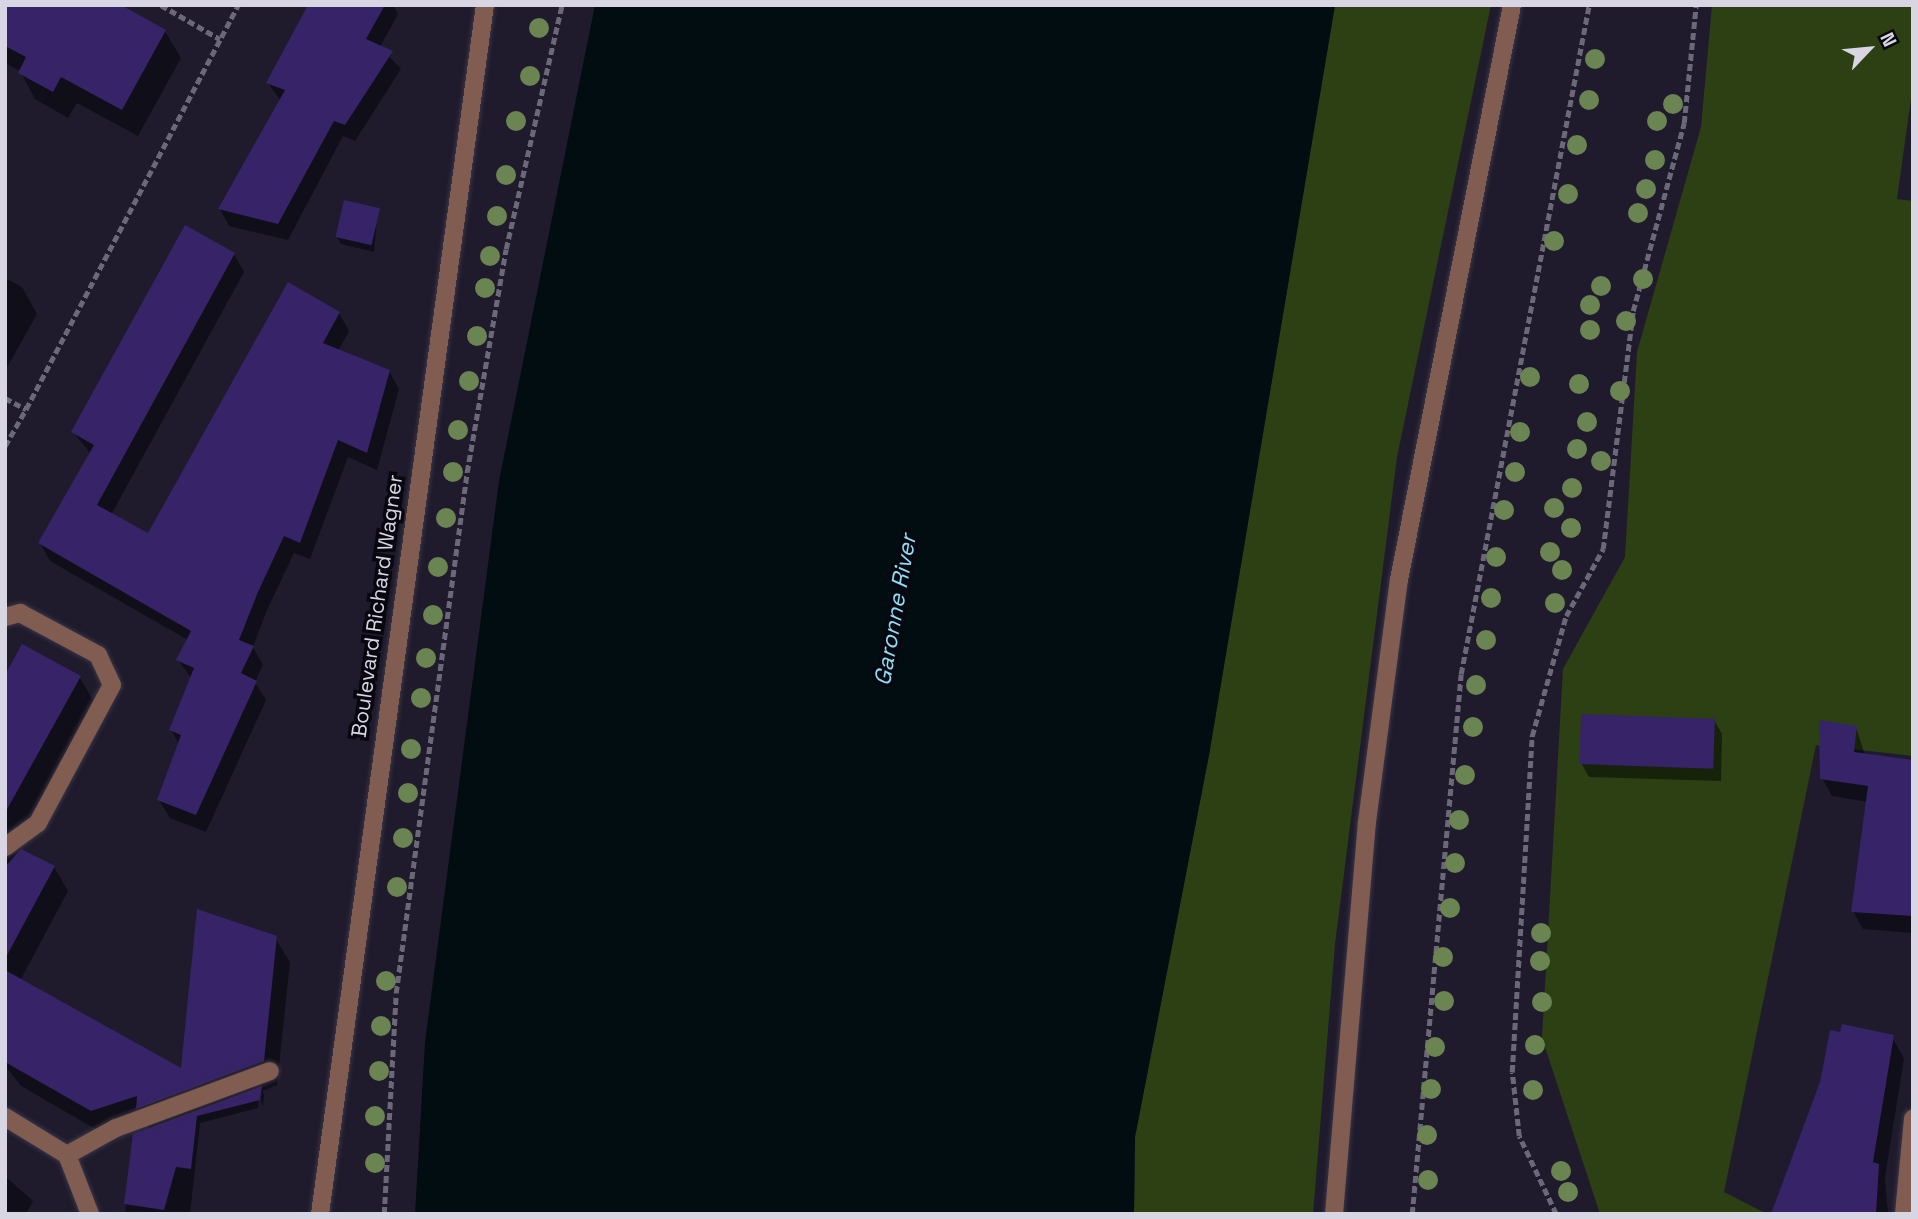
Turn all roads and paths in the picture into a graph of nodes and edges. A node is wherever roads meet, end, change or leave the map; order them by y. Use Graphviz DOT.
graph roads {
  1 [pos="161,5"];
  2 [pos="238,5"];
  3 [pos="485,5"];
  4 [pos="562,5"];
  5 [pos="1512,5"];
  6 [pos="1589,5"];
  7 [pos="1696,5"];
  8 [pos="220,38"];
  9 [pos="5,398"];
  10 [pos="26,409"];
  11 [pos="5,446"];
  12 [pos="5,617"];
  13 [pos="5,847"];
  14 [pos="270,1072"];
  15 [pos="5,1117"];
  16 [pos="1913,1118"];
  17 [pos="67,1155"];
  18 [pos="90,1214"];
  19 [pos="320,1214"];
  20 [pos="384,1214"];
  21 [pos="1334,1214"];
  22 [pos="1412,1214"];
  23 [pos="1556,1214"];
  24 [pos="1904,1214"];
  1 -- 8 [label="path"];
  2 -- 8 [label="path"];
  3 -- 19 [label="street, Boulevard Richard Wagner"];
  4 -- 20 [label="path"];
  5 -- 21 [label="street"];
  6 -- 22 [label="path"];
  7 -- 23 [label="path"];
  8 -- 10 [label="path"];
  9 -- 10 [label="path"];
  10 -- 11 [label="path"];
  12 -- 13 [label="street"];
  14 -- 17 [label="street"];
  15 -- 17 [label="street"];
  16 -- 24 [label="street"];
  17 -- 18 [label="street"];
}
